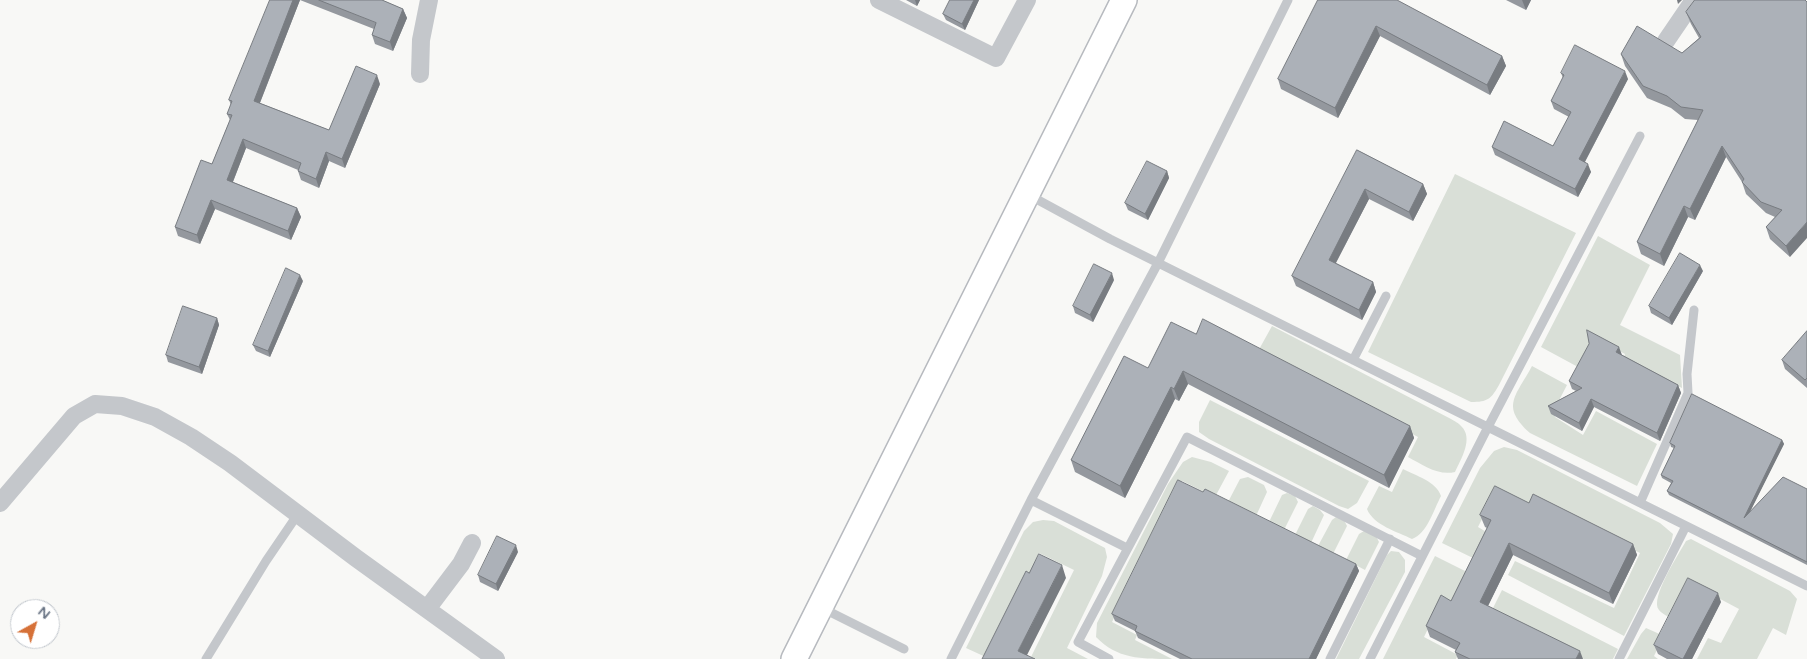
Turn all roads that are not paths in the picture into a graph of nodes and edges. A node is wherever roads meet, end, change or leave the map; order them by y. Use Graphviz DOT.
graph roads {
  1 [pos="429,0"];
  2 [pos="879,0"];
  3 [pos="1027,0"];
  4 [pos="1124,0"];
  5 [pos="1288,0"];
  6 [pos="1694,0"];
  7 [pos="1666,41"];
  8 [pos="420,74"];
  9 [pos="1640,136"];
  10 [pos="1027,194"];
  11 [pos="1158,263"];
  12 [pos="1386,296"];
  13 [pos="1694,310"];
  14 [pos="1353,360"];
  15 [pos="1488,427"];
  16 [pos="1031,500"];
  17 [pos="0,503"];
  18 [pos="1640,503"];
  19 [pos="298,514"];
  20 [pos="1686,526"];
  21 [pos="1390,539"];
  22 [pos="472,543"];
  23 [pos="1127,548"];
  24 [pos="1422,556"];
  25 [pos="1807,586"];
  26 [pos="820,607"];
  27 [pos="427,609"];
  28 [pos="904,649"];
  29 [pos="206,659"];
  30 [pos="496,659"];
  31 [pos="794,659"];
  32 [pos="951,659"];
  33 [pos="1109,659"];
  34 [pos="1330,659"];
  35 [pos="1370,659"];
  36 [pos="1619,659"];
  1 -- 8 [label="street"];
  2 -- 3 [label="street"];
  4 -- 10 [label="main road"];
  5 -- 11 [label="lane"];
  6 -- 7 [label="street"];
  9 -- 15 [label="lane"];
  10 -- 11 [label="lane"];
  10 -- 26 [label="main road"];
  11 -- 14 [label="lane"];
  11 -- 16 [label="lane"];
  12 -- 14 [label="lane"];
  13 -- 18 [label="lane"];
  14 -- 15 [label="lane"];
  15 -- 18 [label="lane"];
  15 -- 24 [label="lane"];
  16 -- 23 [label="lane"];
  16 -- 32 [label="lane"];
  17 -- 19 [label="street"];
  18 -- 20 [label="lane"];
  19 -- 27 [label="street"];
  19 -- 29 [label="lane"];
  20 -- 25 [label="lane"];
  20 -- 36 [label="lane"];
  21 -- 23 [label="lane"];
  21 -- 24 [label="lane"];
  21 -- 34 [label="lane"];
  22 -- 27 [label="street"];
  23 -- 33 [label="lane"];
  24 -- 35 [label="lane"];
  26 -- 28 [label="lane"];
  26 -- 31 [label="main road"];
  27 -- 30 [label="street"];
}
